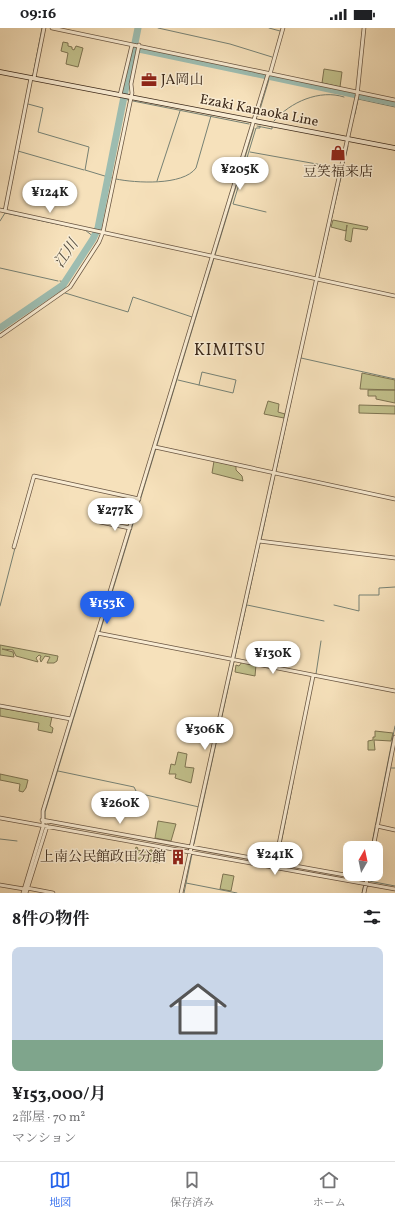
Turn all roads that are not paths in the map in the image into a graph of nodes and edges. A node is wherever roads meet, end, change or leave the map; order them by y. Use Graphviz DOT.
graph roads {
  1 [pos="44,28"];
  2 [pos="52,28"];
  3 [pos="283,28"];
  4 [pos="364,28"];
  5 [pos="132,45"];
  6 [pos="139,47"];
  7 [pos="0,72"];
  8 [pos="268,75"];
  9 [pos="32,78"];
  10 [pos="357,94"];
  11 [pos="121,95"];
  12 [pos="130,97"];
  13 [pos="395,100"];
  14 [pos="254,121"];
  15 [pos="347,139"];
  16 [pos="395,148"];
  17 [pos="0,210"];
  18 [pos="5,211"];
  19 [pos="102,232"];
  20 [pos="214,256"];
  21 [pos="317,278"];
  22 [pos="395,296"];
  23 [pos="0,336"];
  24 [pos="156,447"];
  25 [pos="275,473"];
  26 [pos="138,499"];
  27 [pos="395,499"];
  28 [pos="100,522"];
  29 [pos="130,528"];
  30 [pos="260,541"];
  31 [pos="14,547"];
  32 [pos="395,558"];
  33 [pos="99,633"];
  34 [pos="234,660"];
  35 [pos="313,676"];
  36 [pos="395,691"];
  37 [pos="0,706"];
  38 [pos="71,719"];
  39 [pos="395,737"];
  40 [pos="0,818"];
  41 [pos="46,823"];
  42 [pos="377,826"];
  43 [pos="395,830"];
  44 [pos="374,841"];
  45 [pos="191,849"];
  46 [pos="275,864"];
  47 [pos="343,875"];
  48 [pos="364,881"];
  49 [pos="364,884"];
  50 [pos="0,885"];
  51 [pos="26,888"];
  52 [pos="395,890"];
  53 [pos="23,893"];
  54 [pos="26,893"];
  55 [pos="53,893"];
  56 [pos="181,893"];
  57 [pos="364,893"];
  1 -- 9 [label="street"];
  2 -- 5 [label="street"];
  3 -- 8 [label="street"];
  4 -- 10 [label="street"];
  5 -- 6 [label="street"];
  5 -- 11 [label="street"];
  6 -- 8 [label="street"];
  6 -- 12 [label="street"];
  7 -- 9 [label="main road, Ezaki Kanaoka Line"];
  8 -- 10 [label="street"];
  8 -- 14 [label="street"];
  9 -- 11 [label="main road, Ezaki Kanaoka Line"];
  9 -- 18 [label="street"];
  10 -- 13 [label="street"];
  10 -- 15 [label="street"];
  11 -- 12 [label="main road, Ezaki Kanaoka Line"];
  12 -- 14 [label="main road, Ezaki Kanaoka Line"];
  12 -- 19 [label="street"];
  14 -- 15 [label="main road, Ezaki Kanaoka Line"];
  14 -- 20 [label="street"];
  15 -- 16 [label="main road, Ezaki Kanaoka Line"];
  15 -- 21 [label="street"];
  17 -- 18 [label="street"];
  18 -- 19 [label="street"];
  19 -- 20 [label="street"];
  19 -- 23 [label="street"];
  20 -- 21 [label="street"];
  20 -- 24 [label="street"];
  21 -- 22 [label="street"];
  21 -- 25 [label="street"];
  24 -- 25 [label="street"];
  24 -- 26 [label="street"];
  25 -- 27 [label="street"];
  25 -- 30 [label="street"];
  26 -- 29 [label="street"];
  26 -- 31 [label="street"];
  28 -- 29 [label="street"];
  29 -- 33 [label="street"];
  30 -- 32 [label="street"];
  30 -- 34 [label="street"];
  33 -- 34 [label="street"];
  33 -- 38 [label="street"];
  34 -- 35 [label="street"];
  34 -- 45 [label="street"];
  35 -- 36 [label="street"];
  35 -- 46 [label="street"];
  37 -- 38 [label="street"];
  38 -- 41 [label="street"];
  39 -- 42 [label="street"];
  40 -- 41 [label="street"];
  41 -- 45 [label="street"];
  41 -- 45 [label="street"];
  41 -- 51 [label="street"];
  42 -- 43 [label="street"];
  42 -- 44 [label="street"];
  45 -- 46 [label="street"];
  45 -- 46 [label="street"];
  45 -- 56 [label="street"];
  46 -- 47 [label="street"];
  46 -- 49 [label="street"];
  48 -- 49 [label="street"];
  49 -- 52 [label="street"];
  49 -- 57 [label="street"];
  50 -- 51 [label="street"];
  51 -- 53 [label="street"];
  51 -- 54 [label="street"];
  51 -- 55 [label="street"];
}
